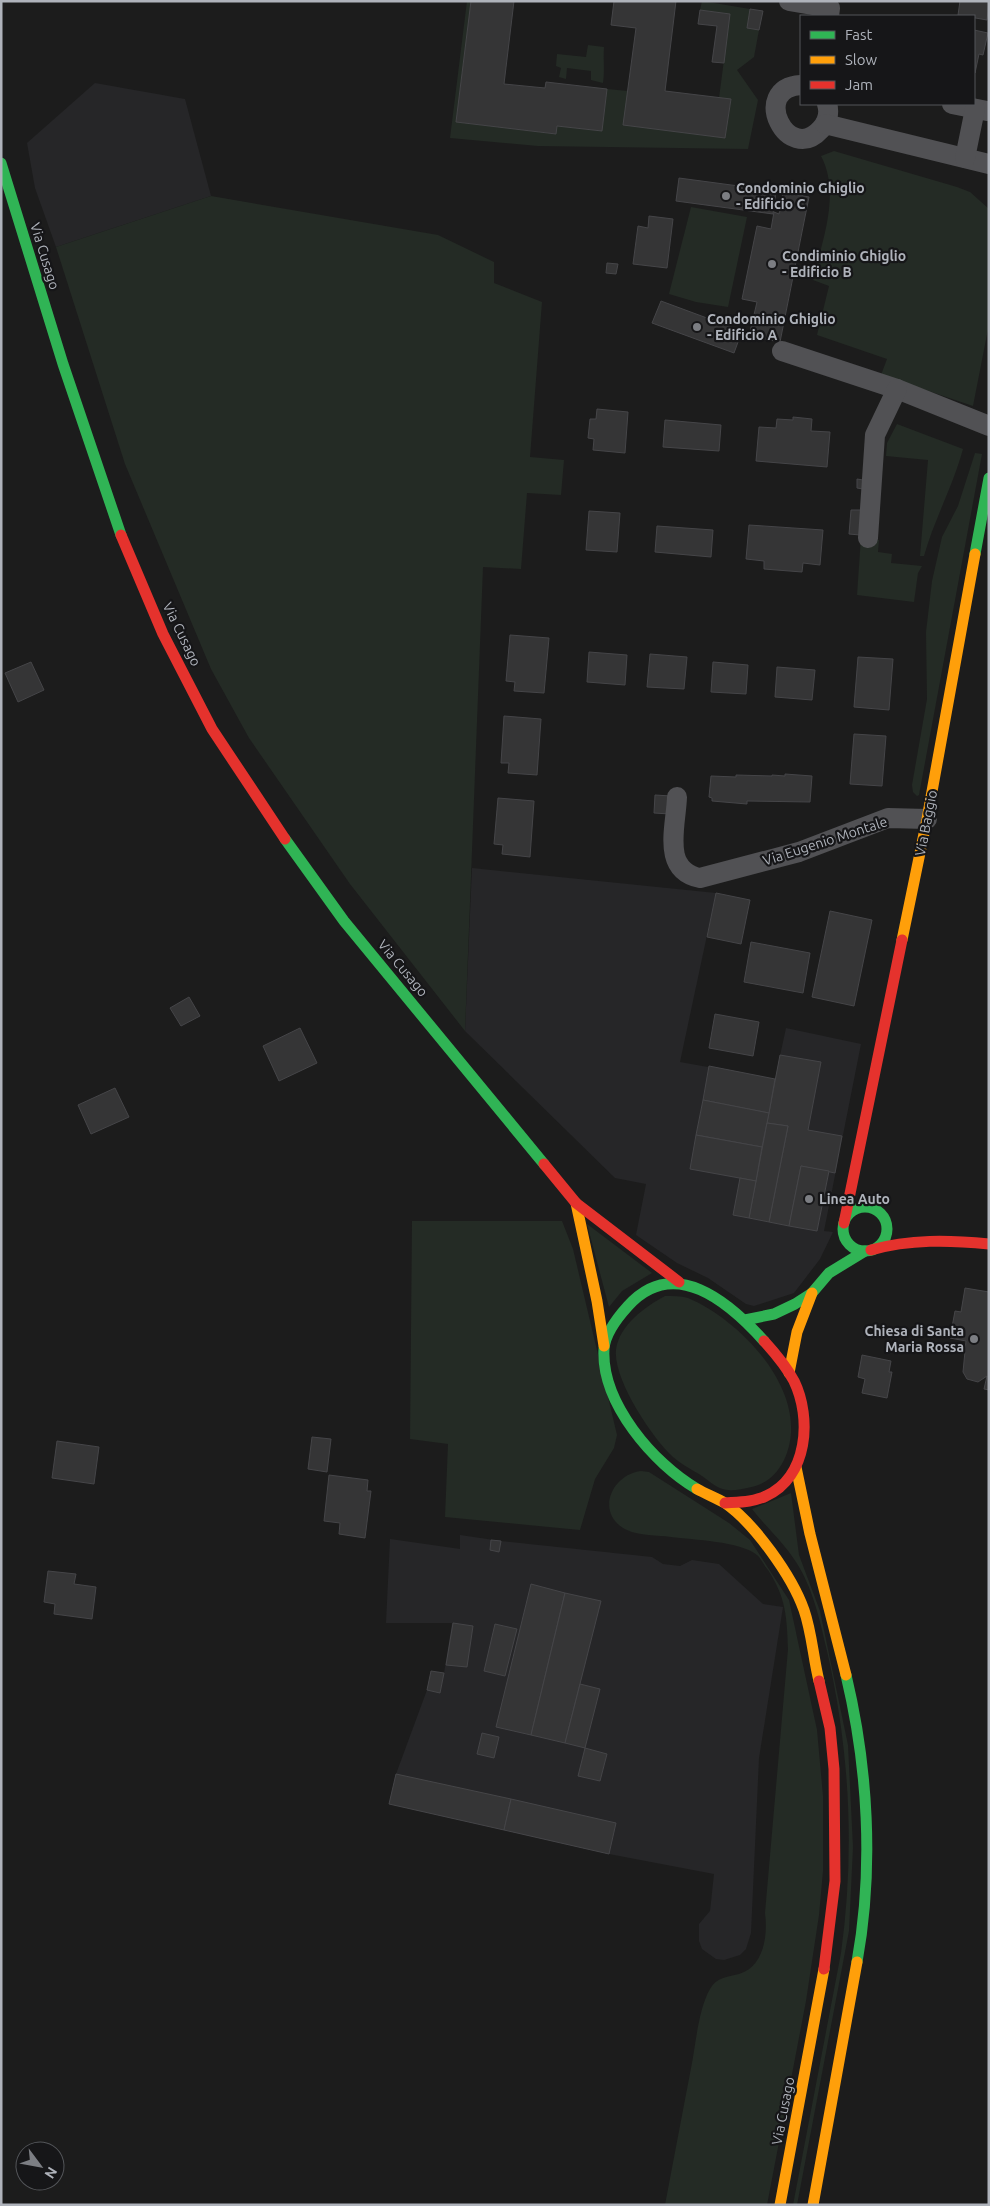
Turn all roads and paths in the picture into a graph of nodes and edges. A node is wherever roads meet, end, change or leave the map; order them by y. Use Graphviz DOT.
graph roads {
  1 [pos="789,1"];
  2 [pos="830,8"];
  3 [pos="800,85"];
  4 [pos="957,105"];
  5 [pos="982,110"];
  6 [pos="826,114"];
  7 [pos="965,158"];
  8 [pos="1,163"];
  9 [pos="989,164"];
  10 [pos="782,351"];
  11 [pos="897,389"];
  12 [pos="989,426"];
  13 [pos="989,478"];
  14 [pos="868,538"];
  15 [pos="677,797"];
  16 [pos="927,819"];
  17 [pos="857,1168"];
  18 [pos="576,1203"];
  19 [pos="876,1211"];
  20 [pos="895,1220"];
  21 [pos="844,1227"];
  22 [pos="918,1230"];
  23 [pos="966,1242"];
  24 [pos="989,1244"];
  25 [pos="868,1250"];
  26 [pos="829,1273"];
  27 [pos="679,1282"];
  28 [pos="812,1293"];
  29 [pos="745,1320"];
  30 [pos="604,1346"];
  31 [pos="789,1373"];
  32 [pos="796,1467"];
  33 [pos="725,1503"];
  34 [pos="780,2205"];
  35 [pos="813,2205"];
  1 -- 2 [label="street"];
  3 -- 6 [label="street"];
  4 -- 5 [label="street"];
  5 -- 7 [label="street"];
  6 -- 7 [label="street"];
  7 -- 9 [label="street"];
  8 -- 18 [label="main road, Via Cusago"];
  10 -- 11 [label="street"];
  11 -- 12 [label="street"];
  11 -- 14 [label="street"];
  13 -- 16 [label="main road, Via Baggio"];
  15 -- 16 [label="street, Via Eugenio Montale"];
  16 -- 17 [label="main road, Via Baggio"];
  17 -- 19 [label="main road, Via Baggio"];
  17 -- 21 [label="main road, Via Baggio"];
  18 -- 27 [label="main road"];
  18 -- 30 [label="main road"];
  19 -- 20 [label="main road"];
  19 -- 21 [label="main road"];
  19 -- 25 [label="main road"];
  21 -- 25 [label="main road"];
  21 -- 26 [label="main road, Via Baggio"];
  22 -- 23 [label="main road"];
  23 -- 24 [label="main road"];
  23 -- 25 [label="main road"];
  25 -- 26 [label="main road, Via Baggio"];
  26 -- 28 [label="main road, Via Baggio"];
  27 -- 29 [label="main road"];
  27 -- 30 [label="main road"];
  28 -- 29 [label="main road, Via Baggio"];
  28 -- 31 [label="main road, Via Baggio"];
  29 -- 31 [label="main road"];
  30 -- 33 [label="main road"];
  31 -- 32 [label="main road"];
  32 -- 33 [label="main road"];
  32 -- 35 [label="main road"];
  33 -- 34 [label="main road, Via Cusago"];
}
